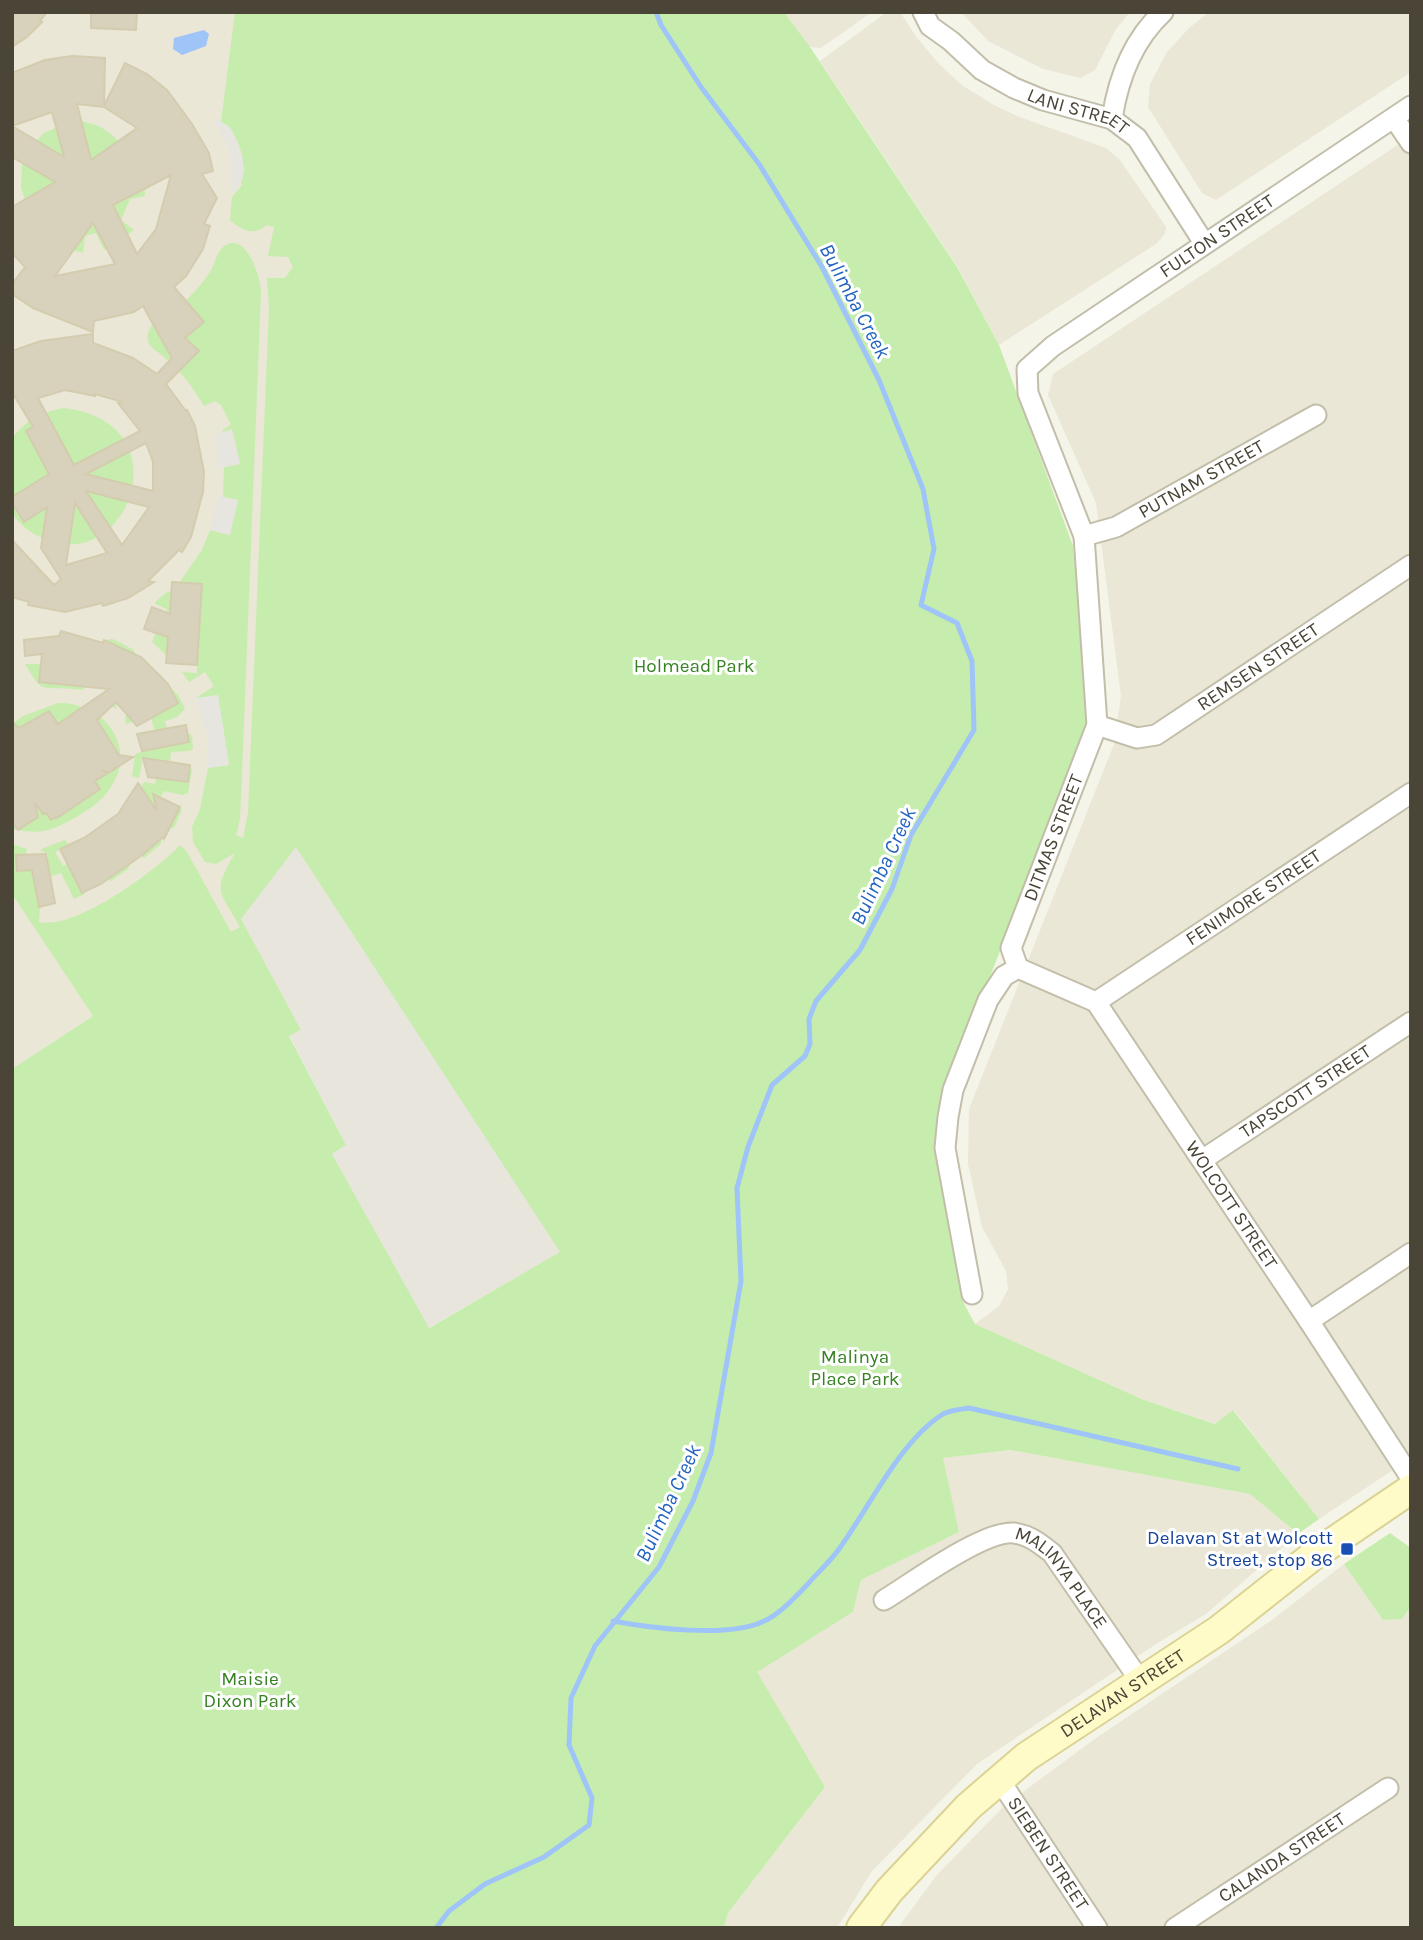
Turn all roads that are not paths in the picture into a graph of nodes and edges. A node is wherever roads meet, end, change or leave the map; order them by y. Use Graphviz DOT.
graph roads {
  1 [pos="923,12"];
  2 [pos="1163,12"];
  3 [pos="1411,106"];
  4 [pos="1394,117"];
  5 [pos="1112,118"];
  6 [pos="1411,143"];
  7 [pos="1204,243"];
  8 [pos="1027,369"];
  9 [pos="1316,415"];
  10 [pos="1084,536"];
  11 [pos="1411,565"];
  12 [pos="1097,725"];
  13 [pos="1411,793"];
  14 [pos="1018,968"];
  15 [pos="1096,1002"];
  16 [pos="1411,1022"];
  17 [pos="1202,1160"];
  18 [pos="1411,1254"];
  19 [pos="972,1294"];
  20 [pos="1309,1321"];
  21 [pos="1411,1478"];
  22 [pos="1411,1489"];
  23 [pos="884,1600"];
  24 [pos="1141,1682"];
  25 [pos="999,1779"];
  26 [pos="1388,1788"];
  27 [pos="861,1928"];
  28 [pos="1097,1928"];
  29 [pos="1175,1928"];
  1 -- 5 [label="street, LANI STREET"];
  2 -- 5 [label="street"];
  3 -- 4 [label="street, FULTON STREET"];
  4 -- 6 [label="street"];
  4 -- 7 [label="street, FULTON STREET"];
  5 -- 7 [label="street, LANI STREET"];
  7 -- 8 [label="street, FULTON STREET"];
  8 -- 10 [label="street, DITMAS STREET"];
  9 -- 10 [label="street, PUTNAM STREET"];
  10 -- 12 [label="street, DITMAS STREET"];
  11 -- 12 [label="street, REMSEN STREET"];
  12 -- 14 [label="street, DITMAS STREET"];
  13 -- 15 [label="street, FENIMORE STREET"];
  14 -- 15 [label="street"];
  14 -- 19 [label="street"];
  15 -- 17 [label="street, WOLCOTT STREET"];
  16 -- 17 [label="street, TAPSCOTT STREET"];
  17 -- 20 [label="street, WOLCOTT STREET"];
  18 -- 20 [label="street"];
  20 -- 21 [label="street, WOLCOTT STREET"];
  22 -- 24 [label="street, DELAVAN STREET"];
  23 -- 24 [label="street, MALINYA PLACE"];
  24 -- 25 [label="street, DELAVAN STREET"];
  25 -- 27 [label="street, DELAVAN STREET"];
  25 -- 28 [label="street, SIEBEN STREET"];
  26 -- 29 [label="street, CALANDA STREET"];
}
